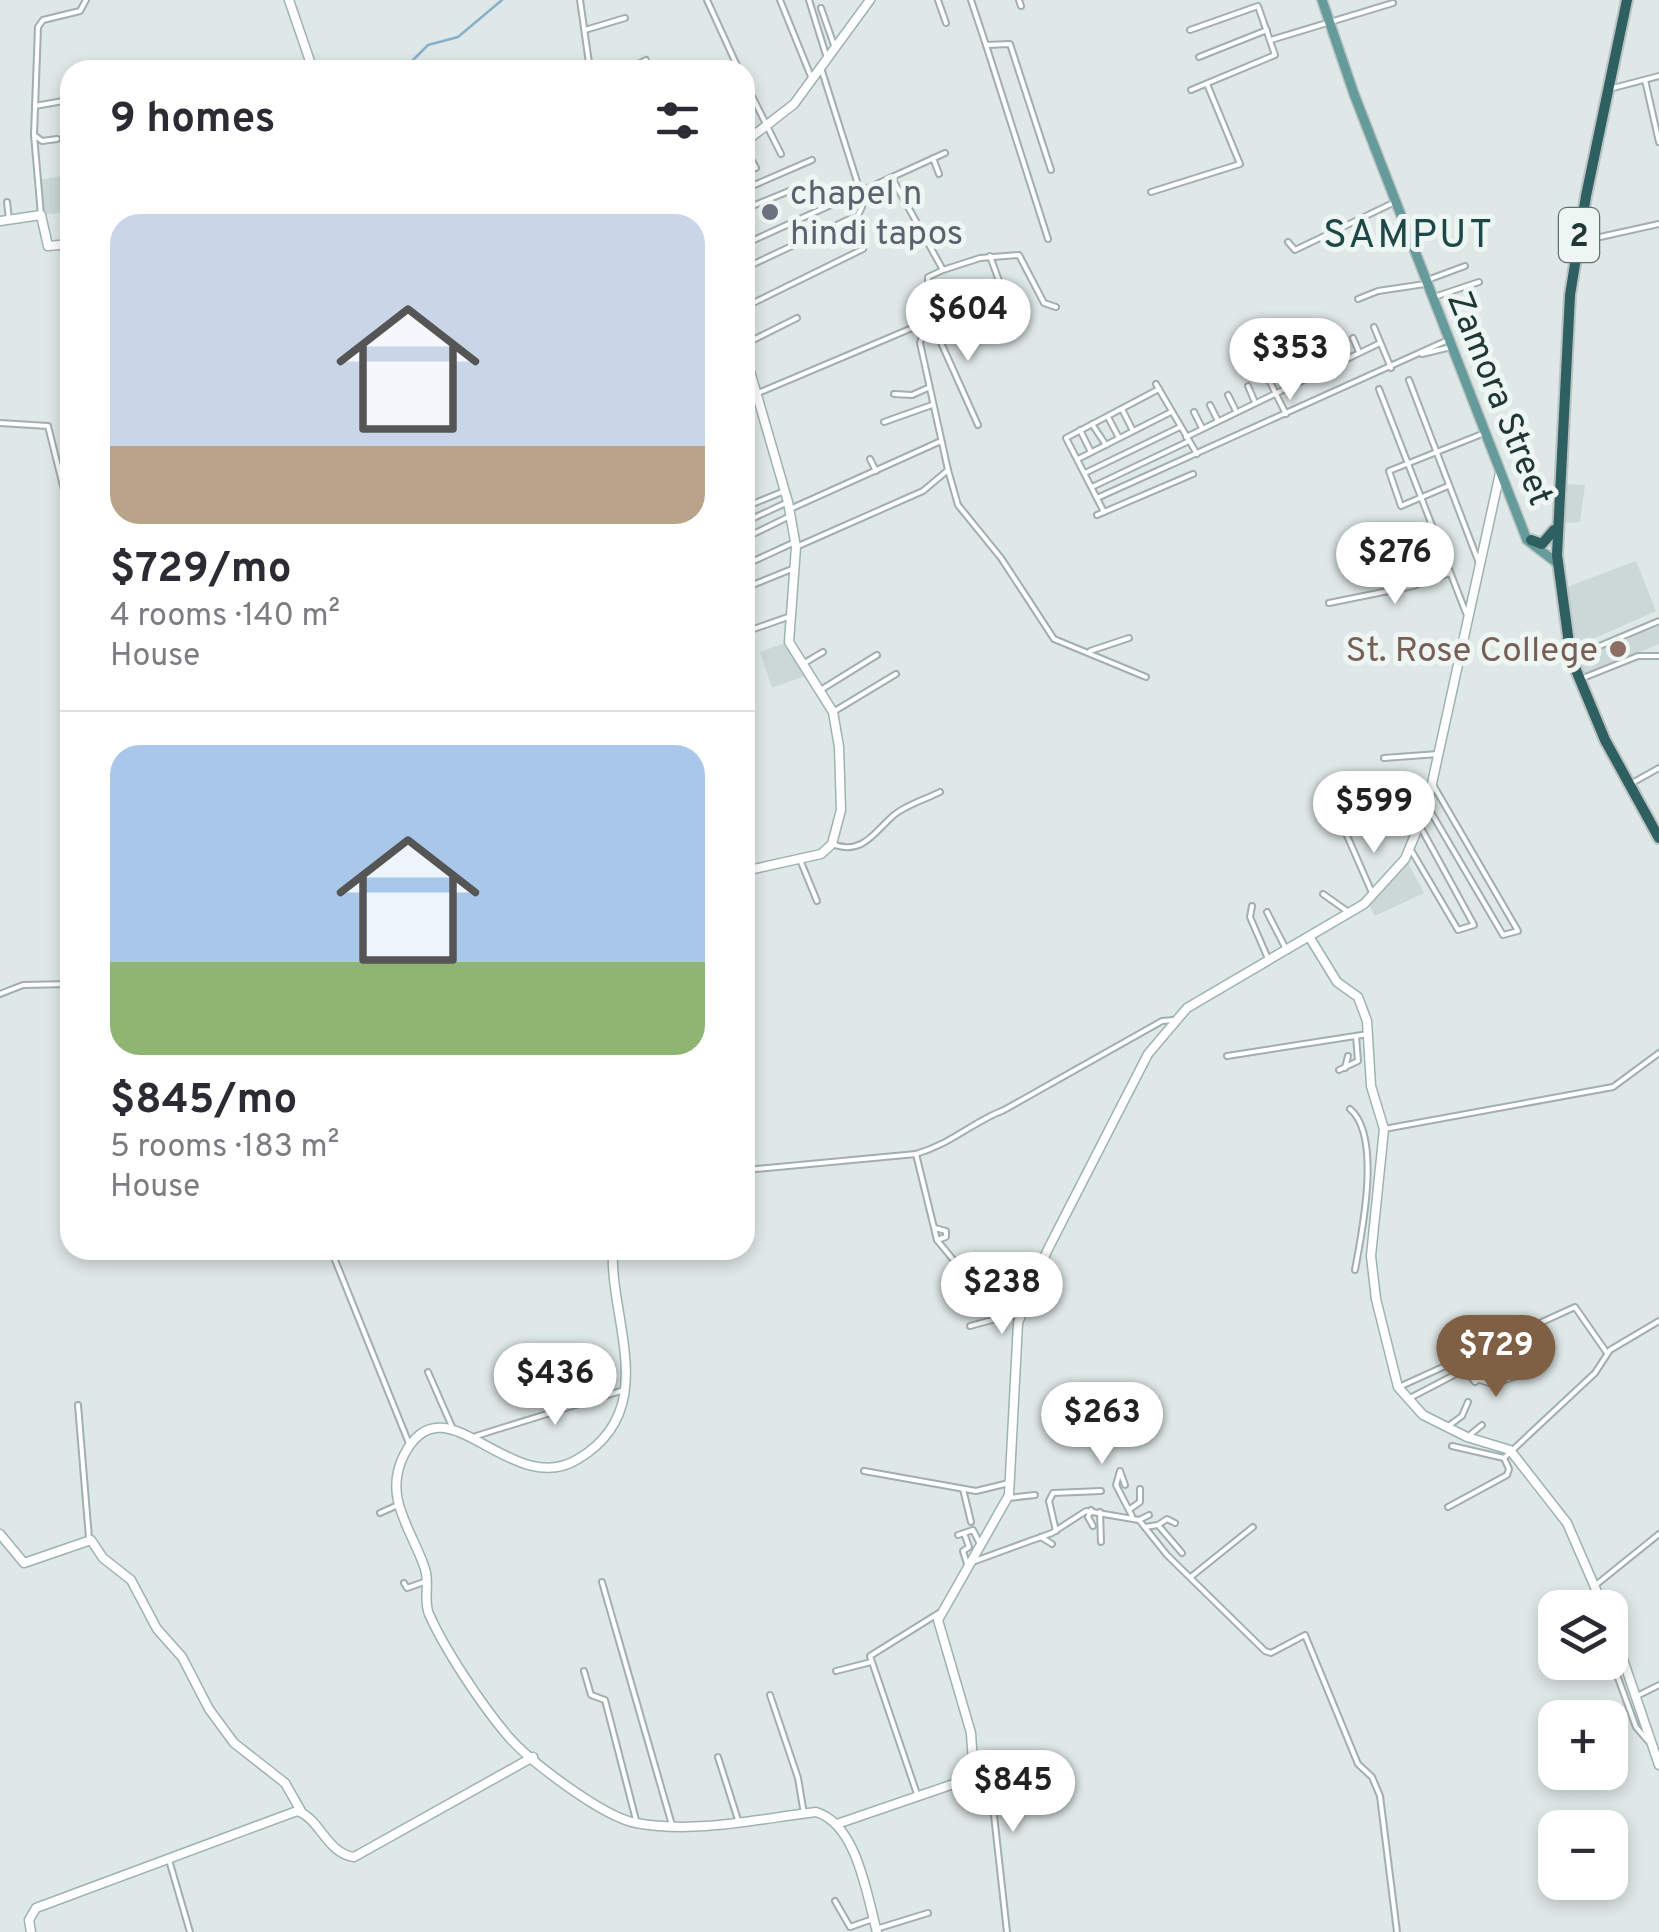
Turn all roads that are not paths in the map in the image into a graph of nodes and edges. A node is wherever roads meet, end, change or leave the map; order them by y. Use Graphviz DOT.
graph roads {
  1 [pos="86,0"];
  2 [pos="289,0"];
  3 [pos="580,0"];
  4 [pos="707,0"];
  5 [pos="780,0"];
  6 [pos="809,0"];
  7 [pos="870,0"];
  8 [pos="938,0"];
  9 [pos="971,0"];
  10 [pos="1322,0"];
  11 [pos="1627,0"];
  12 [pos="1393,3"];
  13 [pos="821,8"];
  14 [pos="625,18"];
  15 [pos="1329,21"];
  16 [pos="946,23"];
  17 [pos="585,30"];
  18 [pos="1190,30"];
  19 [pos="1267,30"];
  20 [pos="1271,40"];
  21 [pos="986,45"];
  22 [pos="836,49"];
  23 [pos="1199,57"];
  24 [pos="310,60"];
  25 [pos="589,60"];
  26 [pos="735,60"];
  27 [pos="828,60"];
  28 [pos="821,68"];
  29 [pos="1659,76"];
  30 [pos="812,80"];
  31 [pos="1645,80"];
  32 [pos="1207,84"];
  33 [pos="1609,89"];
  34 [pos="1191,90"];
  35 [pos="60,102"];
  36 [pos="755,102"];
  37 [pos="35,106"];
  38 [pos="1657,126"];
  39 [pos="768,128"];
  40 [pos="34,135"];
  41 [pos="755,138"];
  42 [pos="57,139"];
  43 [pos="1659,142"];
  44 [pos="945,153"];
  45 [pos="781,154"];
  46 [pos="933,158"];
  47 [pos="812,160"];
  48 [pos="1051,170"];
  49 [pos="939,174"];
  50 [pos="892,178"];
  51 [pos="755,185"];
  52 [pos="794,189"];
  53 [pos="858,192"];
  54 [pos="1151,192"];
  55 [pos="8,202"];
  56 [pos="1396,202"];
  57 [pos="755,205"];
  58 [pos="41,215"];
  59 [pos="4,221"];
  60 [pos="1659,224"];
  61 [pos="1048,238"];
  62 [pos="755,239"];
  63 [pos="1288,242"];
  64 [pos="1578,242"];
  65 [pos="60,245"];
  66 [pos="864,249"];
  67 [pos="990,256"];
  68 [pos="755,263"];
  69 [pos="1465,266"];
  70 [pos="943,270"];
  71 [pos="1426,282"];
  72 [pos="1479,282"];
  73 [pos="1432,298"];
  74 [pos="1358,300"];
  75 [pos="755,302"];
  76 [pos="1056,306"];
  77 [pos="1010,312"];
  78 [pos="928,316"];
  79 [pos="797,318"];
  80 [pos="924,323"];
  81 [pos="1374,328"];
  82 [pos="1353,338"];
  83 [pos="755,339"];
  84 [pos="1380,343"];
  85 [pos="1445,345"];
  86 [pos="1331,348"];
  87 [pos="1359,352"];
  88 [pos="1310,357"];
  89 [pos="1338,362"];
  90 [pos="1392,368"];
  91 [pos="1290,369"];
  92 [pos="1316,372"];
  93 [pos="1268,378"];
  94 [pos="1409,380"];
  95 [pos="1295,382"];
  96 [pos="755,384"];
  97 [pos="1248,386"];
  98 [pos="929,388"];
  99 [pos="1379,389"];
  100 [pos="1275,391"];
  101 [pos="758,393"];
  102 [pos="894,394"];
  103 [pos="1228,395"];
  104 [pos="1254,401"];
  105 [pos="933,404"];
  106 [pos="1210,405"];
  107 [pos="1122,409"];
  108 [pos="1236,410"];
  109 [pos="1171,412"];
  110 [pos="1194,412"];
  111 [pos="1286,414"];
  112 [pos="1108,417"];
  113 [pos="1217,420"];
  114 [pos="884,422"];
  115 [pos="0,424"];
  116 [pos="1092,424"];
  117 [pos="978,425"];
  118 [pos="1180,426"];
  119 [pos="1202,428"];
  120 [pos="1080,430"];
  121 [pos="1133,430"];
  122 [pos="1484,433"];
  123 [pos="1119,438"];
  124 [pos="1187,439"];
  125 [pos="940,441"];
  126 [pos="1106,444"];
  127 [pos="1092,452"];
  128 [pos="1436,452"];
  129 [pos="1197,454"];
  130 [pos="870,459"];
  131 [pos="1078,459"];
  132 [pos="1182,461"];
  133 [pos="1408,464"];
  134 [pos="876,470"];
  135 [pos="948,470"];
  136 [pos="1086,473"];
  137 [pos="1500,473"];
  138 [pos="60,474"];
  139 [pos="1448,486"];
  140 [pos="1092,487"];
  141 [pos="785,490"];
  142 [pos="1097,498"];
  143 [pos="1422,498"];
  144 [pos="755,503"];
  145 [pos="789,509"];
  146 [pos="1558,514"];
  147 [pos="755,519"];
  148 [pos="755,531"];
  149 [pos="1529,539"];
  150 [pos="796,545"];
  151 [pos="1557,559"];
  152 [pos="755,562"];
  153 [pos="1480,566"];
  154 [pos="796,567"];
  155 [pos="1450,572"];
  156 [pos="755,584"];
  157 [pos="1329,603"];
  158 [pos="788,617"];
  159 [pos="1468,618"];
  160 [pos="1659,621"];
  161 [pos="755,629"];
  162 [pos="1129,638"];
  163 [pos="1090,651"];
  164 [pos="823,652"];
  165 [pos="876,655"];
  166 [pos="1659,656"];
  167 [pos="1570,658"];
  168 [pos="800,666"];
  169 [pos="896,674"];
  170 [pos="1146,677"];
  171 [pos="1579,680"];
  172 [pos="819,691"];
  173 [pos="832,712"];
  174 [pos="1438,754"];
  175 [pos="1384,758"];
  176 [pos="1659,768"];
  177 [pos="1432,783"];
  178 [pos="1628,785"];
  179 [pos="940,792"];
  180 [pos="1428,806"];
  181 [pos="1421,828"];
  182 [pos="1345,830"];
  183 [pos="1658,836"];
  184 [pos="832,844"];
  185 [pos="1411,850"];
  186 [pos="802,862"];
  187 [pos="755,869"];
  188 [pos="1323,894"];
  189 [pos="1373,895"];
  190 [pos="816,901"];
  191 [pos="1252,906"];
  192 [pos="1267,912"];
  193 [pos="1351,914"];
  194 [pos="1310,938"];
  195 [pos="1287,950"];
  196 [pos="1269,961"];
  197 [pos="60,984"];
  198 [pos="0,994"];
  199 [pos="1174,1020"];
  200 [pos="1368,1034"];
  201 [pos="1356,1036"];
  202 [pos="1659,1054"];
  203 [pos="1226,1056"];
  204 [pos="1348,1056"];
  205 [pos="1350,1109"];
  206 [pos="1384,1129"];
  207 [pos="916,1154"];
  208 [pos="755,1169"];
  209 [pos="1368,1190"];
  210 [pos="1378,1190"];
  211 [pos="935,1228"];
  212 [pos="937,1240"];
  213 [pos="335,1260"];
  214 [pos="615,1260"];
  215 [pos="1355,1270"];
  216 [pos="970,1295"];
  217 [pos="982,1296"];
  218 [pos="1002,1316"];
  219 [pos="1020,1317"];
  220 [pos="1659,1320"];
  221 [pos="970,1326"];
  222 [pos="1540,1343"];
  223 [pos="1607,1353"];
  224 [pos="1481,1361"];
  225 [pos="1465,1370"];
  226 [pos="428,1372"];
  227 [pos="1517,1376"];
  228 [pos="1480,1380"];
  229 [pos="1398,1387"];
  230 [pos="625,1390"];
  231 [pos="1408,1399"];
  232 [pos="1468,1402"];
  233 [pos="78,1405"];
  234 [pos="1463,1425"];
  235 [pos="1482,1426"];
  236 [pos="1447,1427"];
  237 [pos="453,1430"];
  238 [pos="476,1436"];
  239 [pos="1469,1436"];
  240 [pos="410,1446"];
  241 [pos="1452,1446"];
  242 [pos="1510,1450"];
  243 [pos="1504,1458"];
  244 [pos="864,1472"];
  245 [pos="1010,1482"];
  246 [pos="1127,1483"];
  247 [pos="963,1489"];
  248 [pos="1101,1490"];
  249 [pos="1119,1490"];
  250 [pos="1034,1495"];
  251 [pos="1008,1498"];
  252 [pos="398,1505"];
  253 [pos="1448,1507"];
  254 [pos="1130,1509"];
  255 [pos="1092,1510"];
  256 [pos="1100,1512"];
  257 [pos="380,1513"];
  258 [pos="1149,1515"];
  259 [pos="1136,1519"];
  260 [pos="963,1522"];
  261 [pos="1176,1523"];
  262 [pos="1158,1525"];
  263 [pos="1093,1526"];
  264 [pos="1253,1527"];
  265 [pos="1144,1528"];
  266 [pos="1056,1532"];
  267 [pos="0,1534"];
  268 [pos="1659,1534"];
  269 [pos="89,1538"];
  270 [pos="1041,1538"];
  271 [pos="1154,1539"];
  272 [pos="1101,1542"];
  273 [pos="1146,1543"];
  274 [pos="980,1544"];
  275 [pos="1052,1544"];
  276 [pos="1182,1553"];
  277 [pos="969,1565"];
  278 [pos="1192,1576"];
  279 [pos="426,1581"];
  280 [pos="602,1582"];
  281 [pos="404,1583"];
  282 [pos="1595,1590"];
  283 [pos="940,1613"];
  284 [pos="870,1662"];
  285 [pos="584,1671"];
  286 [pos="836,1671"];
  287 [pos="1628,1671"];
  288 [pos="1619,1680"];
  289 [pos="1659,1685"];
  290 [pos="770,1695"];
  291 [pos="1637,1696"];
  292 [pos="1652,1744"];
  293 [pos="533,1757"];
  294 [pos="718,1757"];
  295 [pos="1659,1765"];
  296 [pos="974,1776"];
  297 [pos="918,1798"];
  298 [pos="301,1811"];
  299 [pos="804,1814"];
  300 [pos="636,1823"];
  301 [pos="740,1823"];
  302 [pos="837,1824"];
  303 [pos="672,1825"];
  304 [pos="168,1857"];
  305 [pos="835,1901"];
  306 [pos="928,1912"];
  307 [pos="875,1927"];
  308 [pos="31,1932"];
  309 [pos="190,1932"];
  310 [pos="1008,1932"];
  311 [pos="1396,1932"];
  1 -- 37 [label="street"];
  2 -- 24 [label="street"];
  3 -- 17 [label="street"];
  4 -- 26 [label="street"];
  5 -- 30 [label="street"];
  6 -- 27 [label="street"];
  7 -- 22 [label="street"];
  8 -- 16 [label="street"];
  9 -- 21 [label="street"];
  10 -- 15 [label="main road, Zamora Street"];
  11 -- 33 [label="highway, 2"];
  12 -- 15 [label="street"];
  13 -- 22 [label="street"];
  14 -- 17 [label="street"];
  15 -- 20 [label="street"];
  15 -- 56 [label="main road, Zamora Street"];
  17 -- 25 [label="street"];
  18 -- 19 [label="street"];
  19 -- 20 [label="street"];
  19 -- 23 [label="street"];
  20 -- 32 [label="street"];
  21 -- 48 [label="street"];
  21 -- 61 [label="street"];
  22 -- 27 [label="street"];
  27 -- 28 [label="street"];
  28 -- 30 [label="street"];
  28 -- 53 [label="street"];
  29 -- 31 [label="street"];
  30 -- 39 [label="street"];
  31 -- 33 [label="street"];
  31 -- 38 [label="street"];
  32 -- 34 [label="street"];
  32 -- 54 [label="street"];
  33 -- 64 [label="highway, 2"];
  35 -- 37 [label="street"];
  36 -- 39 [label="street"];
  37 -- 40 [label="street"];
  38 -- 43 [label="street"];
  39 -- 41 [label="street"];
  39 -- 45 [label="street"];
  40 -- 42 [label="street"];
  40 -- 58 [label="street"];
  44 -- 46 [label="street"];
  46 -- 49 [label="street"];
  46 -- 50 [label="street"];
  47 -- 51 [label="street"];
  50 -- 53 [label="street"];
  50 -- 70 [label="street"];
  52 -- 57 [label="street"];
  53 -- 62 [label="street"];
  53 -- 68 [label="street"];
  55 -- 59 [label="street"];
  56 -- 63 [label="street"];
  56 -- 71 [label="main road, Zamora Street"];
  58 -- 59 [label="street"];
  58 -- 65 [label="street"];
  60 -- 64 [label="street"];
  64 -- 146 [label="highway, 2"];
  66 -- 75 [label="street"];
  67 -- 70 [label="street"];
  67 -- 76 [label="street"];
  67 -- 77 [label="street"];
  69 -- 71 [label="street"];
  70 -- 78 [label="street"];
  71 -- 73 [label="main road, Zamora Street"];
  71 -- 74 [label="street"];
  72 -- 73 [label="street"];
  73 -- 85 [label="main road, Zamora Street"];
  78 -- 80 [label="street"];
  78 -- 117 [label="street"];
  79 -- 83 [label="street"];
  80 -- 98 [label="street"];
  80 -- 101 [label="street"];
  81 -- 84 [label="street"];
  82 -- 87 [label="street"];
  84 -- 87 [label="street"];
  84 -- 90 [label="street"];
  85 -- 90 [label="street"];
  85 -- 122 [label="main road, Zamora Street"];
  86 -- 89 [label="street"];
  87 -- 89 [label="street"];
  88 -- 92 [label="street"];
  89 -- 92 [label="street"];
  90 -- 111 [label="street"];
  91 -- 95 [label="street"];
  92 -- 95 [label="street"];
  93 -- 100 [label="street"];
  94 -- 128 [label="street"];
  95 -- 100 [label="street"];
  96 -- 101 [label="street"];
  97 -- 104 [label="street"];
  98 -- 102 [label="street"];
  98 -- 105 [label="street"];
  99 -- 133 [label="street"];
  100 -- 104 [label="street"];
  100 -- 111 [label="street"];
  101 -- 141 [label="street"];
  103 -- 108 [label="street"];
  104 -- 108 [label="street"];
  105 -- 114 [label="street"];
  105 -- 125 [label="street"];
  106 -- 113 [label="street"];
  107 -- 109 [label="street"];
  107 -- 112 [label="street"];
  107 -- 121 [label="street"];
  108 -- 113 [label="street"];
  109 -- 118 [label="street"];
  109 -- 121 [label="street"];
  110 -- 119 [label="street"];
  111 -- 129 [label="street"];
  112 -- 116 [label="street"];
  112 -- 123 [label="street"];
  113 -- 119 [label="street"];
  115 -- 138 [label="street"];
  116 -- 120 [label="street"];
  116 -- 126 [label="street"];
  118 -- 124 [label="street"];
  118 -- 136 [label="street"];
  119 -- 124 [label="street"];
  120 -- 127 [label="street"];
  120 -- 131 [label="street"];
  121 -- 123 [label="street"];
  122 -- 128 [label="street"];
  122 -- 137 [label="main road, Zamora Street"];
  123 -- 126 [label="street"];
  124 -- 129 [label="street"];
  124 -- 140 [label="street"];
  125 -- 134 [label="street"];
  125 -- 135 [label="street"];
  126 -- 127 [label="street"];
  127 -- 131 [label="street"];
  128 -- 133 [label="street"];
  128 -- 139 [label="street"];
  129 -- 132 [label="street"];
  130 -- 134 [label="street"];
  131 -- 136 [label="street"];
  132 -- 142 [label="street"];
  132 -- 142 [label="street"];
  133 -- 143 [label="street"];
  133 -- 143 [label="street"];
  134 -- 145 [label="street"];
  135 -- 150 [label="street"];
  135 -- 163 [label="street"];
  136 -- 140 [label="street"];
  137 -- 149 [label="main road, Zamora Street"];
  137 -- 153 [label="street"];
  139 -- 143 [label="street"];
  139 -- 153 [label="street"];
  140 -- 142 [label="street"];
  141 -- 144 [label="street"];
  141 -- 145 [label="street"];
  143 -- 155 [label="street"];
  145 -- 147 [label="street"];
  145 -- 148 [label="street"];
  145 -- 150 [label="street"];
  146 -- 149 [label="highway"];
  146 -- 151 [label="highway, 2"];
  149 -- 151 [label="main road, Zamora Street"];
  150 -- 152 [label="street"];
  150 -- 154 [label="street"];
  151 -- 167 [label="highway, 2"];
  153 -- 159 [label="street"];
  154 -- 156 [label="street"];
  154 -- 158 [label="street"];
  155 -- 157 [label="street"];
  155 -- 159 [label="street"];
  158 -- 161 [label="street"];
  158 -- 168 [label="street"];
  159 -- 174 [label="street"];
  160 -- 167 [label="street"];
  162 -- 163 [label="street"];
  163 -- 170 [label="street"];
  164 -- 168 [label="street"];
  165 -- 172 [label="street"];
  166 -- 171 [label="street"];
  167 -- 171 [label="highway, 2"];
  168 -- 172 [label="street"];
  169 -- 173 [label="street"];
  171 -- 178 [label="highway, 2"];
  172 -- 173 [label="street"];
  173 -- 184 [label="street"];
  174 -- 175 [label="street"];
  174 -- 177 [label="street"];
  176 -- 178 [label="street"];
  177 -- 180 [label="street"];
  177 -- 180 [label="street"];
  178 -- 183 [label="highway, 2"];
  179 -- 184 [label="street"];
  180 -- 181 [label="street"];
  181 -- 185 [label="street"];
  181 -- 185 [label="street"];
  182 -- 189 [label="street"];
  184 -- 186 [label="street"];
  185 -- 189 [label="street"];
  186 -- 187 [label="street"];
  186 -- 190 [label="street"];
  188 -- 193 [label="street"];
  189 -- 193 [label="street"];
  191 -- 196 [label="street"];
  192 -- 195 [label="street"];
  193 -- 194 [label="street"];
  194 -- 195 [label="street"];
  194 -- 200 [label="street"];
  195 -- 196 [label="street"];
  196 -- 199 [label="street"];
  197 -- 198 [label="street"];
  199 -- 207 [label="street"];
  199 -- 219 [label="street"];
  200 -- 201 [label="street"];
  200 -- 206 [label="street"];
  201 -- 203 [label="street"];
  201 -- 204 [label="street"];
  202 -- 206 [label="street"];
  205 -- 209 [label="street"];
  206 -- 210 [label="street"];
  207 -- 208 [label="street"];
  207 -- 211 [label="street"];
  209 -- 210 [label="street"];
  209 -- 215 [label="street"];
  210 -- 229 [label="street"];
  211 -- 212 [label="street"];
  211 -- 212 [label="street"];
  212 -- 217 [label="street"];
  213 -- 240 [label="street"];
  214 -- 230 [label="street"];
  216 -- 217 [label="street"];
  217 -- 218 [label="street"];
  218 -- 219 [label="street"];
  218 -- 221 [label="street"];
  219 -- 245 [label="street"];
  220 -- 223 [label="street"];
  222 -- 228 [label="street"];
  223 -- 229 [label="street"];
  223 -- 242 [label="street"];
  224 -- 225 [label="street"];
  225 -- 228 [label="street"];
  225 -- 231 [label="street"];
  226 -- 237 [label="street"];
  227 -- 228 [label="street"];
  229 -- 231 [label="street"];
  230 -- 238 [label="street"];
  230 -- 238 [label="street"];
  231 -- 236 [label="street"];
  232 -- 236 [label="street"];
  233 -- 269 [label="street"];
  234 -- 239 [label="street"];
  235 -- 239 [label="street"];
  236 -- 239 [label="street"];
  237 -- 238 [label="street"];
  237 -- 240 [label="street"];
  239 -- 242 [label="street"];
  240 -- 252 [label="street"];
  241 -- 243 [label="street"];
  242 -- 243 [label="street"];
  242 -- 282 [label="street"];
  243 -- 253 [label="street"];
  244 -- 247 [label="street"];
  245 -- 247 [label="street"];
  245 -- 251 [label="street"];
  246 -- 249 [label="street"];
  246 -- 249 [label="street"];
  246 -- 254 [label="street"];
  247 -- 260 [label="street"];
  248 -- 266 [label="street"];
  249 -- 254 [label="street"];
  250 -- 251 [label="street"];
  251 -- 274 [label="street"];
  252 -- 257 [label="street"];
  252 -- 279 [label="street"];
  254 -- 259 [label="street"];
  255 -- 256 [label="street"];
  255 -- 263 [label="street"];
  255 -- 266 [label="street"];
  256 -- 259 [label="street"];
  256 -- 272 [label="street"];
  258 -- 259 [label="street"];
  259 -- 265 [label="street"];
  261 -- 262 [label="street"];
  262 -- 265 [label="street"];
  262 -- 276 [label="street"];
  264 -- 278 [label="street"];
  265 -- 271 [label="street"];
  266 -- 270 [label="street"];
  267 -- 269 [label="street"];
  268 -- 282 [label="street"];
  269 -- 298 [label="street"];
  270 -- 275 [label="street"];
  270 -- 277 [label="street"];
  271 -- 273 [label="street"];
  271 -- 278 [label="street"];
  274 -- 277 [label="street"];
  274 -- 277 [label="street"];
  277 -- 283 [label="street"];
  278 -- 311 [label="street"];
  279 -- 281 [label="street"];
  279 -- 293 [label="street"];
  280 -- 303 [label="street"];
  283 -- 284 [label="street"];
  283 -- 296 [label="street"];
  284 -- 286 [label="street"];
  284 -- 297 [label="street"];
  285 -- 300 [label="street"];
  287 -- 291 [label="street"];
  288 -- 292 [label="street"];
  289 -- 291 [label="street"];
  290 -- 299 [label="street"];
  291 -- 292 [label="street"];
  292 -- 295 [label="street"];
  293 -- 298 [label="street"];
  293 -- 300 [label="street"];
  294 -- 301 [label="street"];
  296 -- 297 [label="street"];
  296 -- 310 [label="street"];
  297 -- 302 [label="street"];
  298 -- 304 [label="street"];
  299 -- 301 [label="street"];
  299 -- 302 [label="street"];
  300 -- 303 [label="street"];
  301 -- 303 [label="street"];
  302 -- 307 [label="street"];
  304 -- 308 [label="street"];
  304 -- 309 [label="street"];
  305 -- 307 [label="street"];
  306 -- 307 [label="street"];
}
